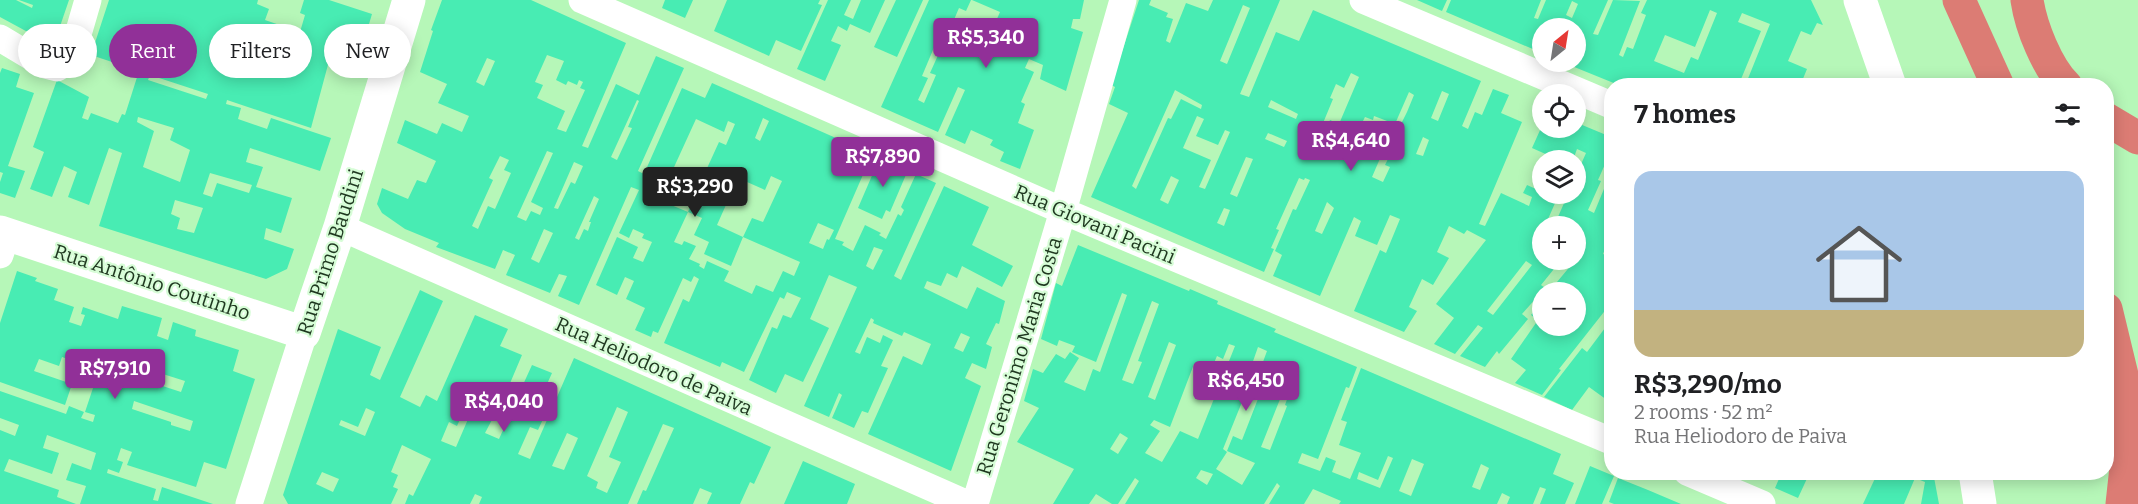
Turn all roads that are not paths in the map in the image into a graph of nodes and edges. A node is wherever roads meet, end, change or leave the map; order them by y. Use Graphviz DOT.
graph roads {
  1 [pos="88,0"];
  2 [pos="409,0"];
  3 [pos="582,0"];
  4 [pos="1123,0"];
  5 [pos="1363,0"];
  6 [pos="1860,0"];
  7 [pos="1959,0"];
  8 [pos="2027,0"];
  9 [pos="0,38"];
  10 [pos="1887,78"];
  11 [pos="1994,78"];
  12 [pos="2058,78"];
  13 [pos="1604,102"];
  14 [pos="2114,124"];
  15 [pos="2138,138"];
  16 [pos="1063,211"];
  17 [pos="340,227"];
  18 [pos="2,240"];
  19 [pos="304,333"];
  20 [pos="2114,342"];
  21 [pos="1604,438"];
  22 [pos="1706,480"];
  23 [pos="1976,480"];
  24 [pos="249,504"];
  25 [pos="968,504"];
  26 [pos="975,504"];
  27 [pos="1762,504"];
  28 [pos="1980,504"];
  29 [pos="2122,504"];
  1 -- 9 [label="street"];
  2 -- 17 [label="street, Rua Primo Baudini"];
  3 -- 16 [label="street, Rua Giovani Pacini"];
  4 -- 16 [label="street, Rua Geronimo Maria Costa"];
  5 -- 13 [label="street"];
  6 -- 10 [label="street"];
  7 -- 11 [label="highway"];
  8 -- 12 [label="highway"];
  14 -- 15 [label="highway"];
  16 -- 21 [label="street, Rua Giovani Pacini"];
  16 -- 26 [label="street, Rua Geronimo Maria Costa"];
  17 -- 19 [label="street, Rua Primo Baudini"];
  17 -- 25 [label="street, Rua Heliodoro de Paiva"];
  18 -- 19 [label="street, Rua Antônio Coutinho"];
  19 -- 24 [label="street, Rua Primo Baudini"];
  20 -- 29 [label="highway"];
  22 -- 27 [label="street"];
  23 -- 28 [label="street"];
}
